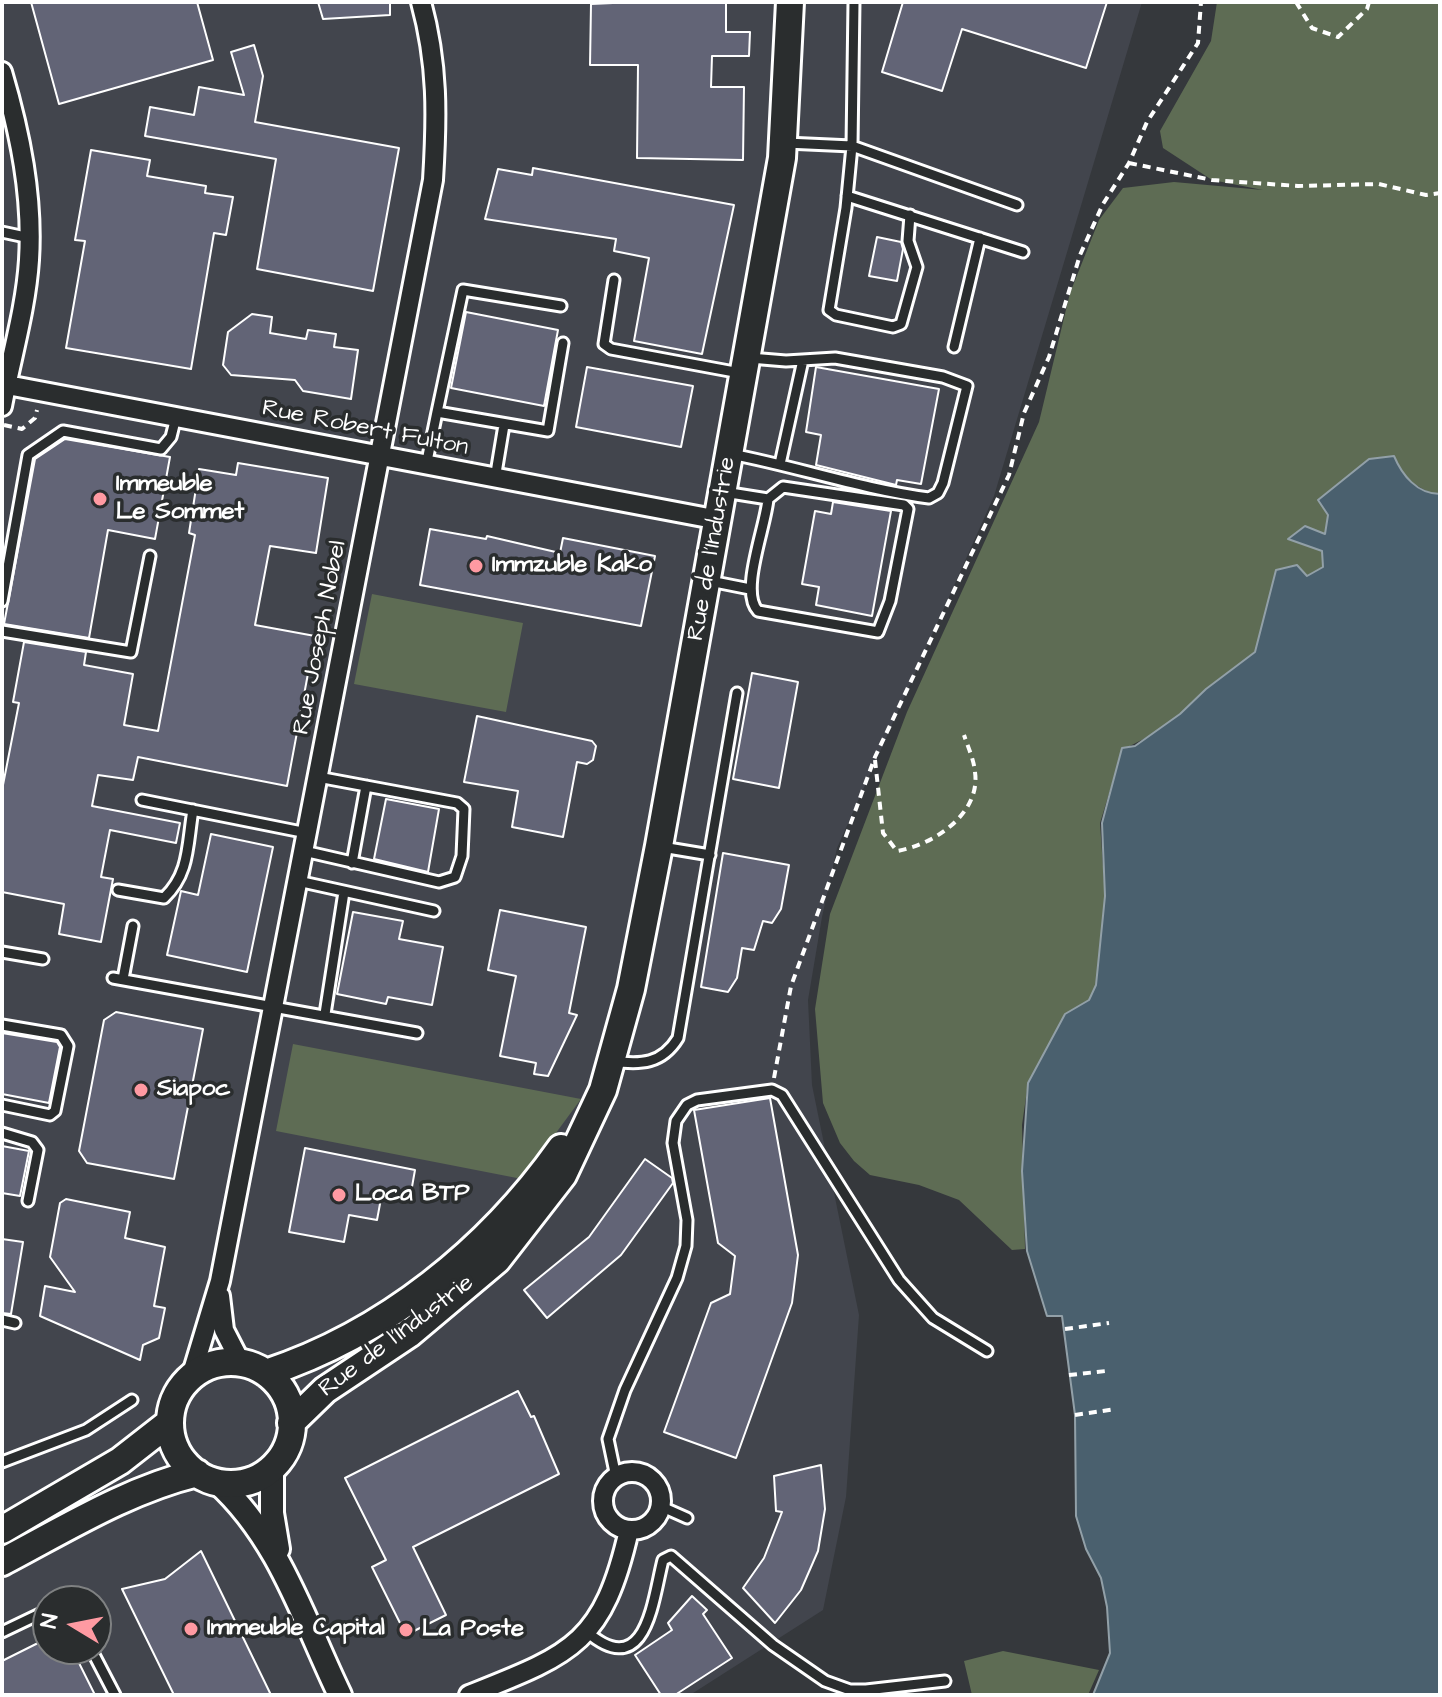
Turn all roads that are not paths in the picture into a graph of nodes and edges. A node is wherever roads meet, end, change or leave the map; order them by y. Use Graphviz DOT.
graph roads {
  1 [pos="421,2"];
  2 [pos="790,2"];
  3 [pos="854,2"];
  4 [pos="2,72"];
  5 [pos="783,143"];
  6 [pos="852,146"];
  7 [pos="847,196"];
  8 [pos="1017,205"];
  9 [pos="910,215"];
  10 [pos="2,232"];
  11 [pos="30,238"];
  12 [pos="980,238"];
  13 [pos="1023,252"];
  14 [pos="614,280"];
  15 [pos="561,306"];
  16 [pos="563,343"];
  17 [pos="954,347"];
  18 [pos="803,360"];
  19 [pos="745,366"];
  20 [pos="4,384"];
  21 [pos="2,406"];
  22 [pos="437,412"];
  23 [pos="176,417"];
  24 [pos="504,425"];
  25 [pos="730,454"];
  26 [pos="381,458"];
  27 [pos="780,464"];
  28 [pos="426,466"];
  29 [pos="495,479"];
  30 [pos="723,492"];
  31 [pos="768,499"];
  32 [pos="719,520"];
  33 [pos="150,556"];
  34 [pos="709,580"];
  35 [pos="750,589"];
  36 [pos="2,601"];
  37 [pos="2,631"];
  38 [pos="737,693"];
  39 [pos="318,777"];
  40 [pos="366,786"];
  41 [pos="142,800"];
  42 [pos="193,810"];
  43 [pos="306,842"];
  44 [pos="659,846"];
  45 [pos="710,855"];
  46 [pos="352,863"];
  47 [pos="298,881"];
  48 [pos="118,890"];
  49 [pos="344,892"];
  50 [pos="434,911"];
  51 [pos="133,926"];
  52 [pos="2,952"];
  53 [pos="43,959"];
  54 [pos="274,1004"];
  55 [pos="325,1014"];
  56 [pos="2,1025"];
  57 [pos="417,1033"];
  58 [pos="612,1061"];
  59 [pos="603,1090"];
  60 [pos="2,1105"];
  61 [pos="2,1133"];
  62 [pos="28,1201"];
  63 [pos="220,1281"];
  64 [pos="2,1320"];
  65 [pos="15,1323"];
  66 [pos="987,1351"];
  67 [pos="241,1363"];
  68 [pos="266,1373"];
  69 [pos="191,1377"];
  70 [pos="132,1400"];
  71 [pos="170,1422"];
  72 [pos="291,1423"];
  73 [pos="2,1462"];
  74 [pos="272,1467"];
  75 [pos="616,1477"];
  76 [pos="207,1478"];
  77 [pos="51,1502"];
  78 [pos="660,1506"];
  79 [pos="2,1512"];
  80 [pos="687,1518"];
  81 [pos="2,1530"];
  82 [pos="629,1530"];
  83 [pos="2,1562"];
  84 [pos="284,1570"];
  85 [pos="32,1618"];
  86 [pos="2,1632"];
  87 [pos="587,1632"];
  88 [pos="99,1665"];
  89 [pos="945,1681"];
  90 [pos="336,1691"];
  91 [pos="115,1695"];
  92 [pos="469,1695"];
  1 -- 26 [label="street, Rue Joseph Nobel"];
  2 -- 5 [label="main road, Rue de l'Industrie"];
  3 -- 6 [label="lane"];
  4 -- 11 [label="street"];
  5 -- 6 [label="lane"];
  5 -- 19 [label="main road, Rue de l'Industrie"];
  6 -- 7 [label="lane"];
  6 -- 8 [label="lane"];
  7 -- 9 [label="lane"];
  7 -- 9 [label="lane"];
  9 -- 12 [label="lane"];
  10 -- 11 [label="lane"];
  11 -- 20 [label="street"];
  12 -- 13 [label="lane"];
  12 -- 17 [label="lane"];
  14 -- 19 [label="lane"];
  15 -- 22 [label="lane"];
  16 -- 24 [label="lane"];
  18 -- 19 [label="lane"];
  18 -- 27 [label="lane"];
  18 -- 27 [label="lane"];
  19 -- 25 [label="main road, Rue de l'Industrie"];
  20 -- 21 [label="street"];
  20 -- 23 [label="street, Rue Robert Fulton"];
  22 -- 24 [label="lane"];
  22 -- 28 [label="lane"];
  23 -- 26 [label="street, Rue Robert Fulton"];
  23 -- 36 [label="lane"];
  24 -- 29 [label="lane"];
  25 -- 27 [label="lane"];
  25 -- 30 [label="main road, Rue de l'Industrie"];
  26 -- 28 [label="street, Rue Robert Fulton"];
  26 -- 39 [label="street, Rue Joseph Nobel"];
  28 -- 29 [label="street, Rue Robert Fulton"];
  29 -- 32 [label="street, Rue Robert Fulton"];
  30 -- 31 [label="lane"];
  30 -- 32 [label="main road, Rue de l'Industrie"];
  31 -- 35 [label="lane"];
  31 -- 35 [label="lane"];
  32 -- 34 [label="main road, Rue de l'Industrie"];
  33 -- 37 [label="lane"];
  34 -- 35 [label="lane"];
  34 -- 44 [label="main road, Rue de l'Industrie"];
  38 -- 45 [label="lane"];
  39 -- 40 [label="lane"];
  39 -- 43 [label="street, Rue Joseph Nobel"];
  40 -- 46 [label="lane"];
  40 -- 46 [label="lane"];
  41 -- 42 [label="lane"];
  42 -- 43 [label="lane"];
  42 -- 48 [label="lane"];
  43 -- 46 [label="lane"];
  43 -- 47 [label="street, Rue Joseph Nobel"];
  44 -- 45 [label="lane"];
  44 -- 58 [label="main road, Rue de l'Industrie"];
  45 -- 58 [label="lane"];
  47 -- 49 [label="lane"];
  47 -- 54 [label="street, Rue Joseph Nobel"];
  49 -- 50 [label="lane"];
  49 -- 55 [label="lane"];
  51 -- 54 [label="lane"];
  52 -- 53 [label="lane"];
  54 -- 55 [label="lane"];
  54 -- 63 [label="street, Rue Joseph Nobel"];
  55 -- 57 [label="lane"];
  56 -- 60 [label="lane"];
  58 -- 59 [label="main road, Rue de l'Industrie"];
  59 -- 68 [label="main road, Rue de l'Industrie"];
  59 -- 72 [label="main road, Rue de l'Industrie"];
  61 -- 62 [label="lane"];
  63 -- 67 [label="street, Rue Joseph Nobel"];
  63 -- 69 [label="street, Rue Joseph Nobel"];
  64 -- 65 [label="lane"];
  66 -- 75 [label="lane"];
  67 -- 68 [label="main road"];
  67 -- 69 [label="main road"];
  68 -- 72 [label="main road, Rue de l'Industrie"];
  69 -- 71 [label="main road"];
  70 -- 73 [label="lane"];
  71 -- 76 [label="main road"];
  71 -- 77 [label="main road"];
  72 -- 74 [label="main road, Rue de l'Industrie"];
  74 -- 76 [label="main road"];
  74 -- 84 [label="street"];
  75 -- 78 [label="street"];
  75 -- 82 [label="street"];
  76 -- 83 [label="main road"];
  76 -- 84 [label="street"];
  77 -- 79 [label="street"];
  77 -- 81 [label="main road"];
  78 -- 80 [label="lane"];
  78 -- 82 [label="street"];
  82 -- 87 [label="street"];
  84 -- 90 [label="street"];
  85 -- 86 [label="lane"];
  87 -- 89 [label="lane"];
  87 -- 92 [label="street"];
  88 -- 91 [label="lane"];
}
